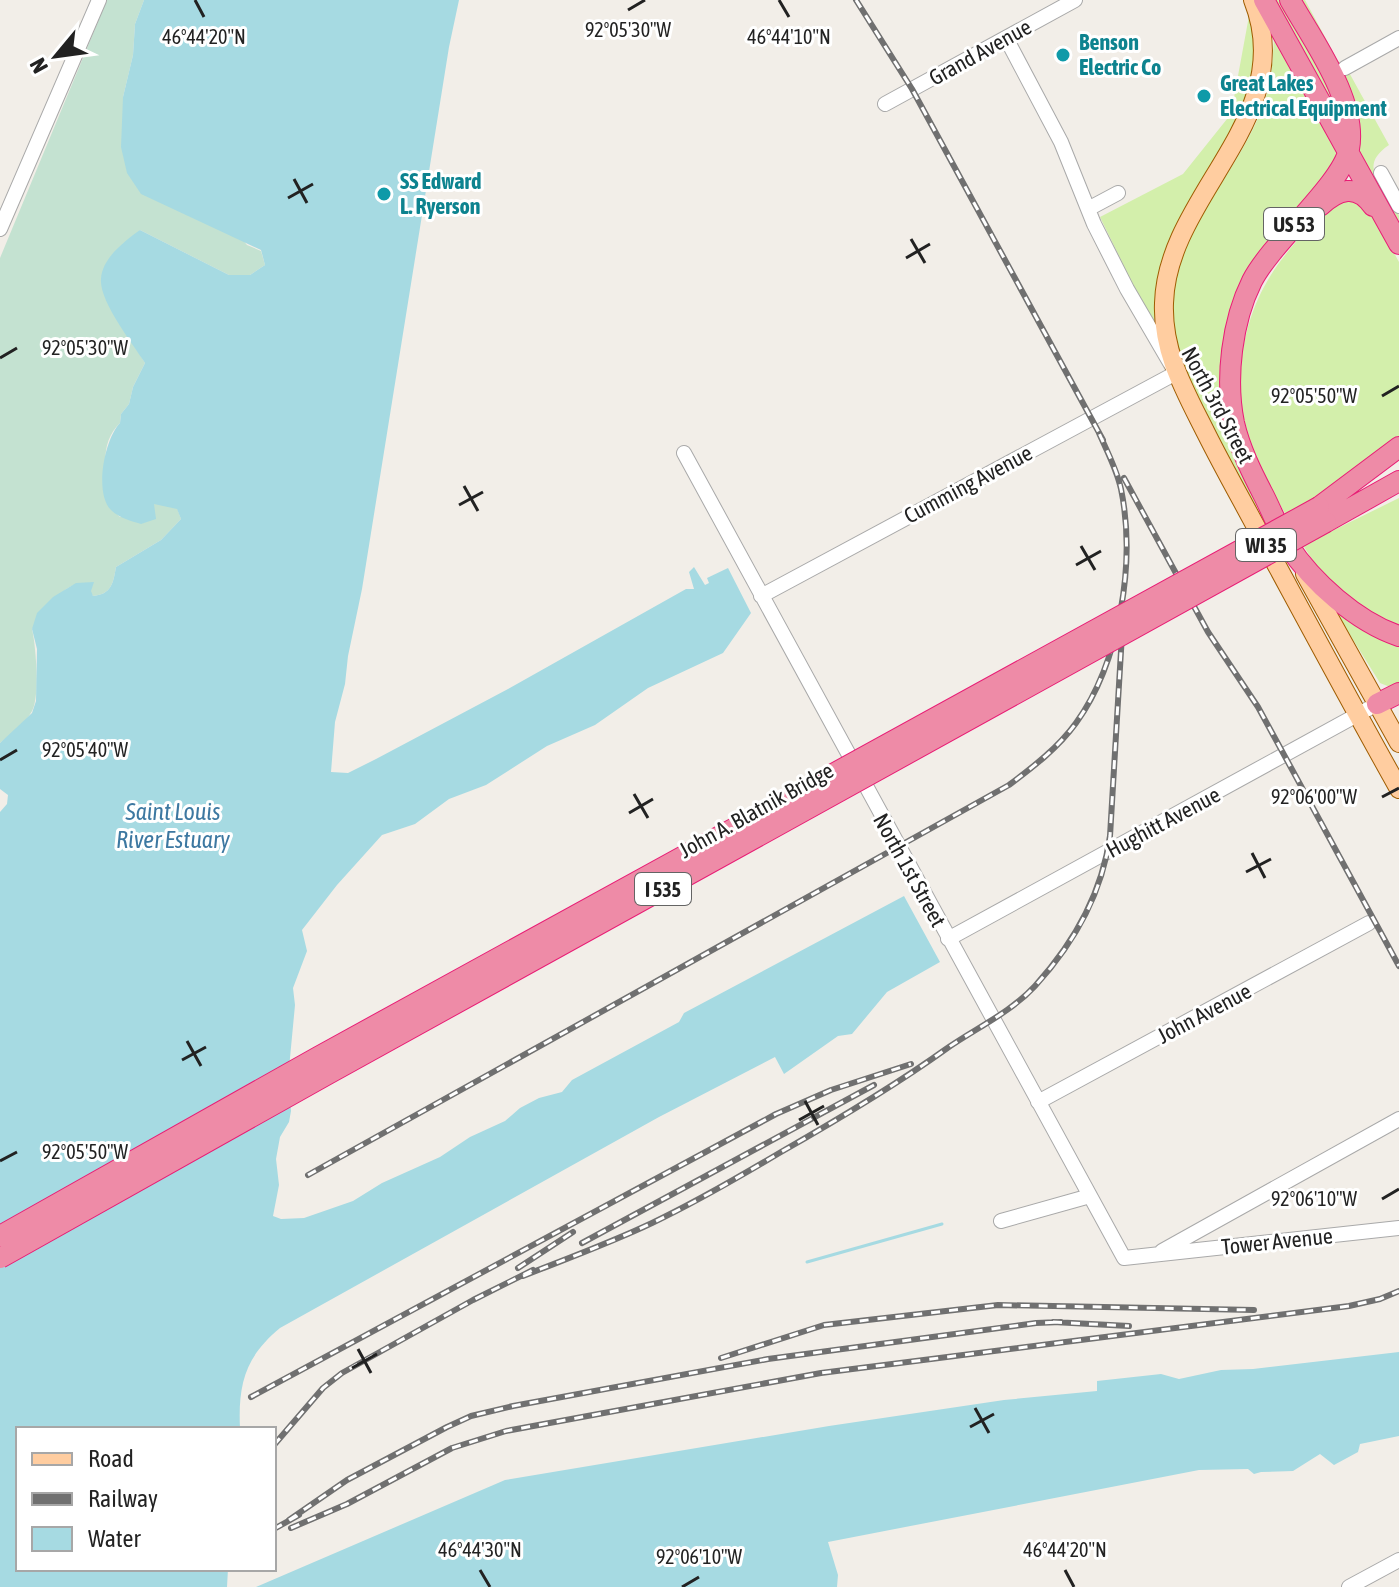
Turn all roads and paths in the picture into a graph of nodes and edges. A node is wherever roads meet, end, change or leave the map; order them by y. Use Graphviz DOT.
graph roads {
  1 [pos="99,0"];
  2 [pos="1075,0"];
  3 [pos="1253,0"];
  4 [pos="1264,0"];
  5 [pos="1290,0"];
  6 [pos="1006,38"];
  7 [pos="1399,38"];
  8 [pos="1345,68"];
  9 [pos="885,104"];
  10 [pos="1349,151"];
  11 [pos="1381,173"];
  12 [pos="1118,193"];
  13 [pos="5,202"];
  14 [pos="1399,206"];
  15 [pos="1088,209"];
  16 [pos="0,229"];
  17 [pos="1399,244"];
  18 [pos="1399,251"];
  19 [pos="1244,299"];
  20 [pos="1176,373"];
  21 [pos="1399,447"];
  22 [pos="684,453"];
  23 [pos="1399,465"];
  24 [pos="1399,481"];
  25 [pos="1399,489"];
  26 [pos="1323,515"];
  27 [pos="1289,546"];
  28 [pos="761,596"];
  29 [pos="1399,636"];
  30 [pos="1399,693"];
  31 [pos="1377,704"];
  32 [pos="1358,715"];
  33 [pos="1399,743"];
  34 [pos="1399,789"];
  35 [pos="1369,923"];
  36 [pos="948,939"];
  37 [pos="1038,1102"];
  38 [pos="1399,1119"];
  39 [pos="1090,1196"];
  40 [pos="1001,1221"];
  41 [pos="1399,1228"];
  42 [pos="0,1236"];
  43 [pos="1155,1255"];
  44 [pos="0,1258"];
  45 [pos="1399,1560"];
  46 [pos="1349,1587"];
  1 -- 13 [label="street"];
  2 -- 6 [label="street, Grand Avenue"];
  3 -- 20 [label="main road, WI 35"];
  4 -- 10 [label="highway"];
  5 -- 10 [label="highway"];
  6 -- 9 [label="street, Grand Avenue"];
  6 -- 15 [label="street, North 3rd Street"];
  7 -- 8 [label="street"];
  10 -- 17 [label="highway"];
  10 -- 19 [label="highway, US 53"];
  11 -- 14 [label="street"];
  12 -- 15 [label="street"];
  13 -- 16 [label="street"];
  15 -- 20 [label="street, North 3rd Street"];
  18 -- 19 [label="highway"];
  19 -- 27 [label="highway, North 3rd Street / US 53"];
  20 -- 28 [label="street, Cumming Avenue"];
  20 -- 32 [label="main road, North 3rd Street / WI 35"];
  21 -- 26 [label="highway"];
  22 -- 28 [label="street, North 1st Street"];
  23 -- 26 [label="highway, I 535"];
  24 -- 26 [label="highway, I 535"];
  25 -- 26 [label="highway"];
  26 -- 42 [label="highway, John A. Blatnik Bridge / I 535, bridge"];
  26 -- 44 [label="highway, John A. Blatnik Bridge / I 535, bridge"];
  27 -- 29 [label="highway, US 53"];
  27 -- 31 [label="main road, North 3rd Street / WI 35"];
  28 -- 36 [label="street, North 1st Street"];
  30 -- 31 [label="highway"];
  31 -- 32 [label="street, Hughitt Avenue"];
  31 -- 33 [label="main road, North 3rd Street / WI 35"];
  32 -- 34 [label="main road, North 3rd Street / WI 35"];
  32 -- 36 [label="street, Hughitt Avenue"];
  35 -- 37 [label="street, John Avenue"];
  36 -- 37 [label="street, North 1st Street"];
  37 -- 39 [label="street, North 1st Street"];
  38 -- 43 [label="street"];
  39 -- 40 [label="street"];
  39 -- 43 [label="street, North 1st Street"];
  41 -- 43 [label="street, Tower Avenue"];
  45 -- 46 [label="street"];
}
